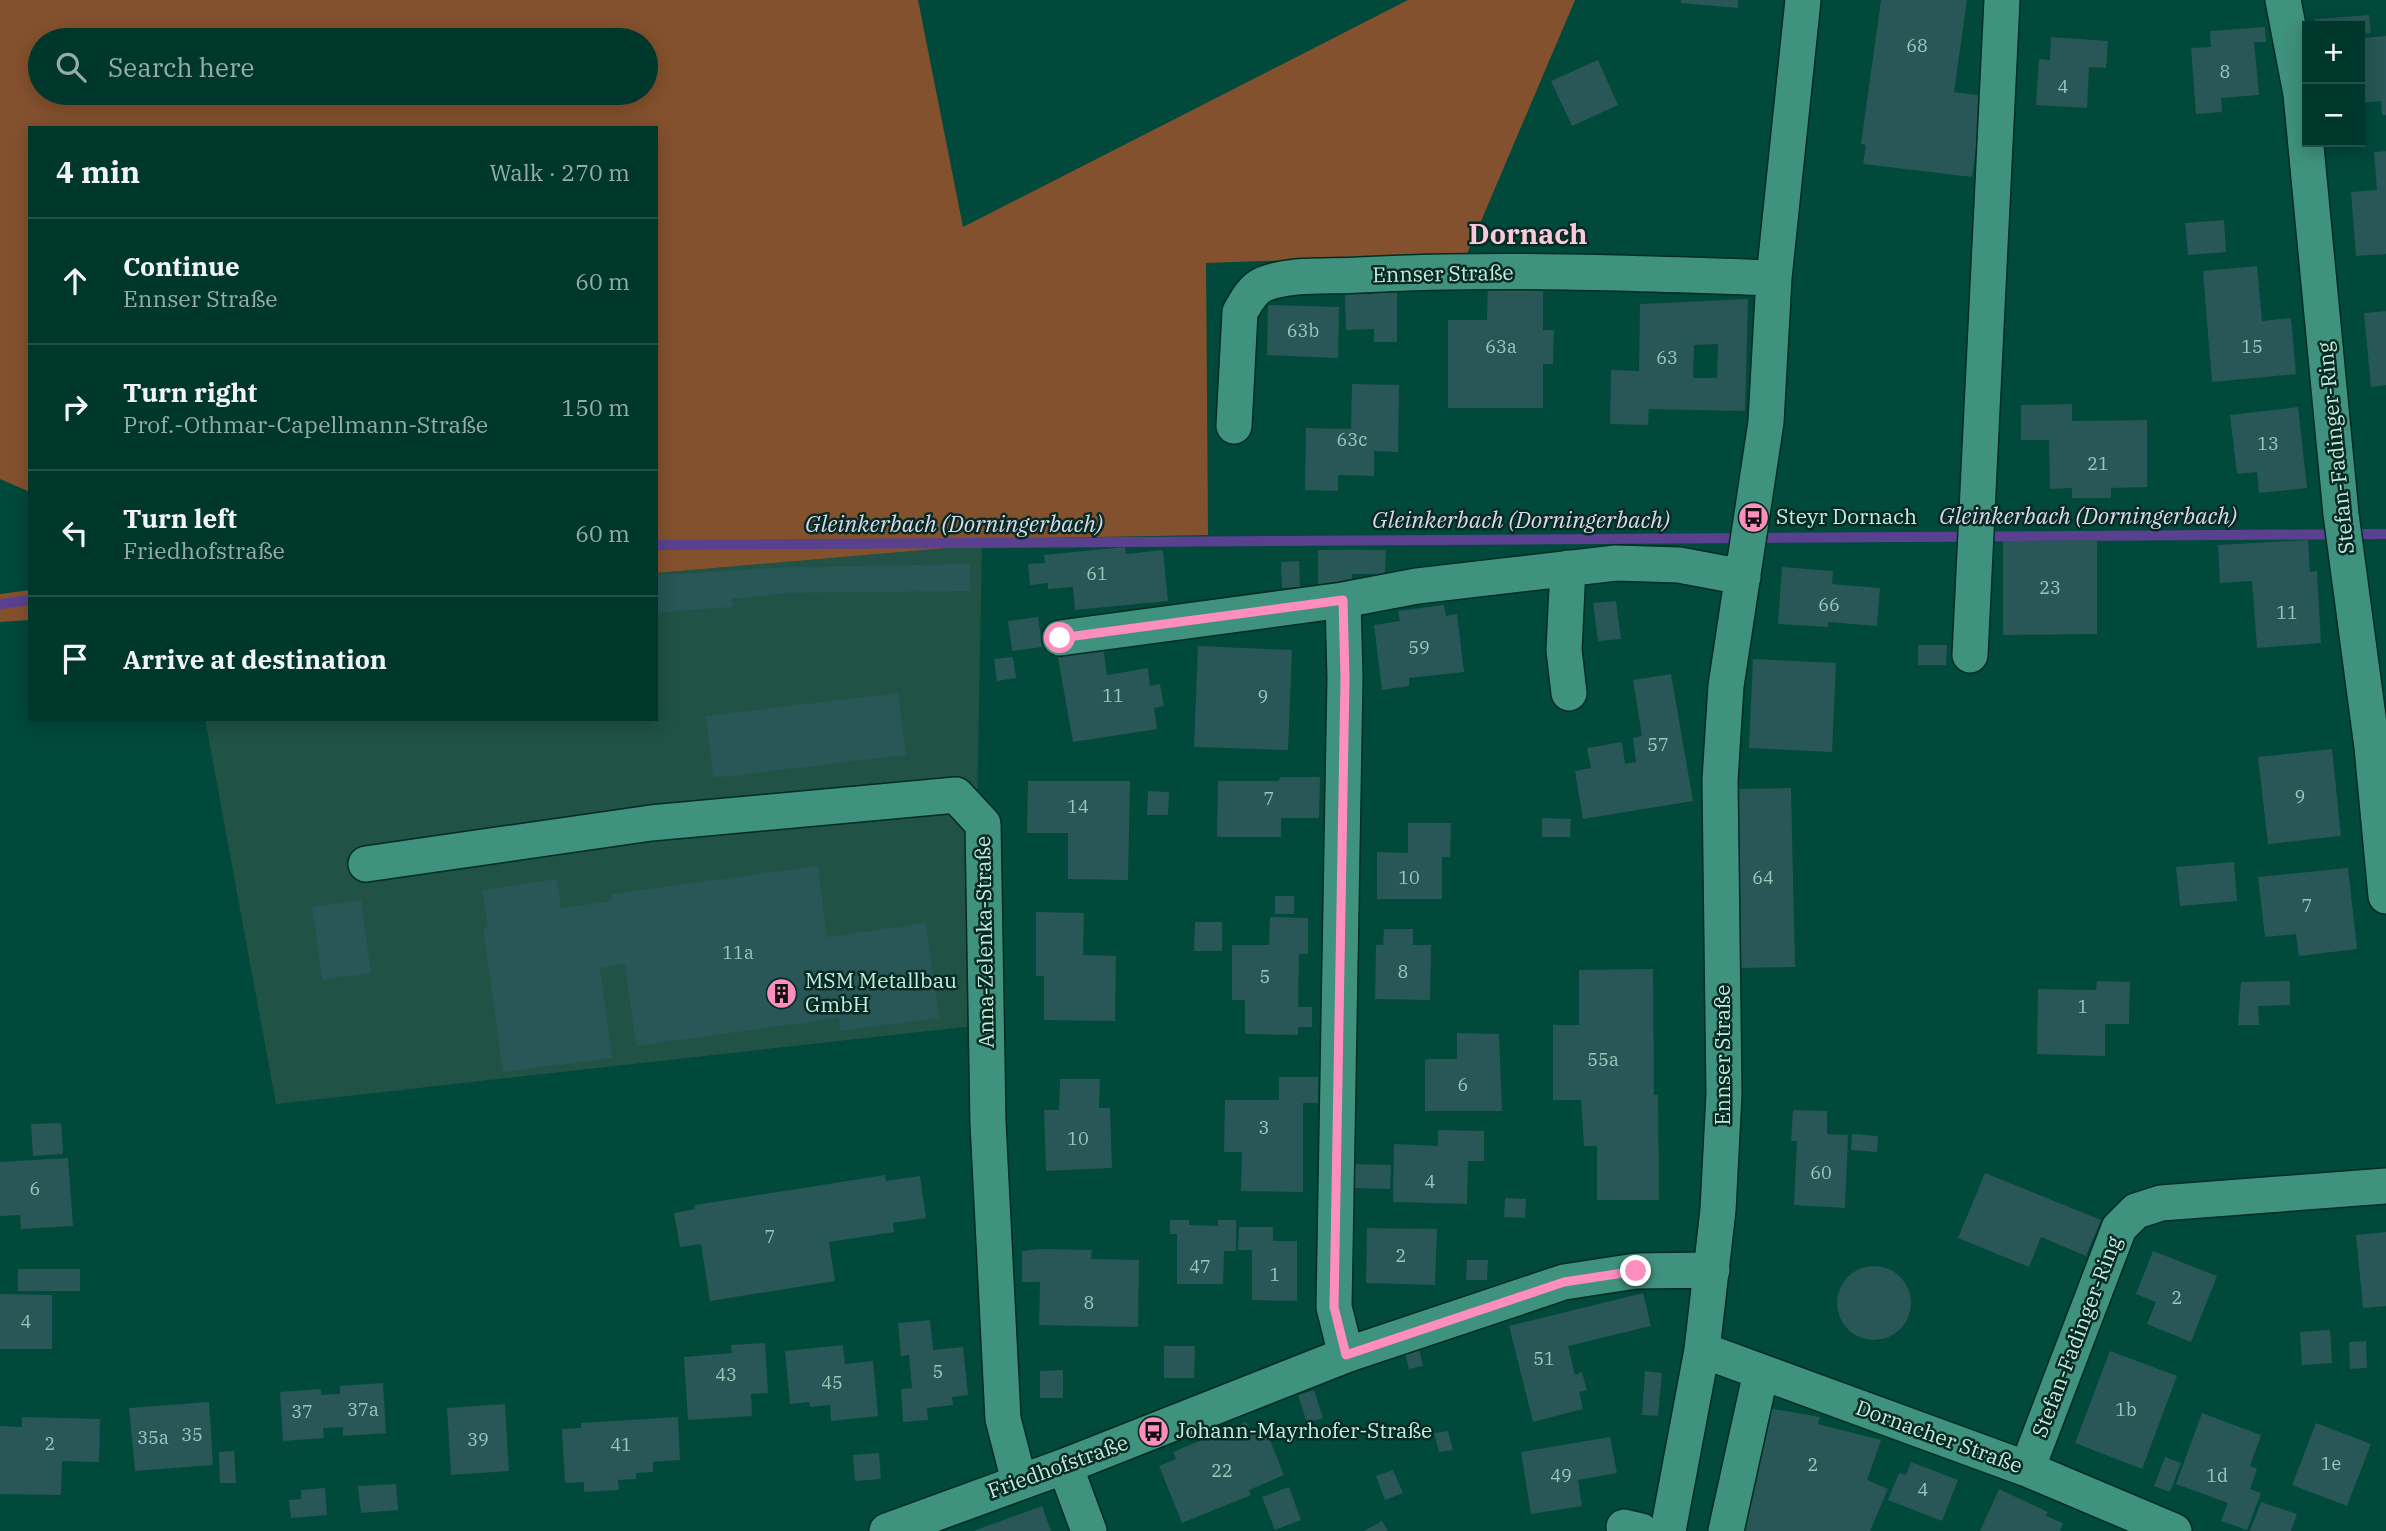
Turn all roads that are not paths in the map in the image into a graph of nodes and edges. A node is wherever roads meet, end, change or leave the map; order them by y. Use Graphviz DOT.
graph roads {
  1 [pos="1803,0"];
  2 [pos="2003,0"];
  3 [pos="2283,0"];
  4 [pos="1774,278"];
  5 [pos="1234,426"];
  6 [pos="1745,565"];
  7 [pos="1568,568"];
  8 [pos="1343,600"];
  9 [pos="1060,638"];
  10 [pos="1970,655"];
  11 [pos="1569,694"];
  12 [pos="366,864"];
  13 [pos="2386,896"];
  14 [pos="2386,1186"];
  15 [pos="1712,1270"];
  16 [pos="1702,1350"];
  17 [pos="1346,1355"];
  18 [pos="1762,1372"];
  19 [pos="1065,1466"];
  20 [pos="2027,1469"];
  21 [pos="1019,1482"];
  22 [pos="887,1531"];
  23 [pos="1090,1531"];
  24 [pos="1668,1531"];
  25 [pos="1726,1531"];
  26 [pos="2175,1531"];
  1 -- 4 [label="street, Ennser Straße"];
  2 -- 10 [label="street"];
  3 -- 13 [label="street, Stefan-Fadinger-Ring"];
  4 -- 5 [label="street, Ennser Straße"];
  4 -- 6 [label="street, Ennser Straße"];
  6 -- 7 [label="street"];
  6 -- 15 [label="street, Ennser Straße"];
  7 -- 8 [label="street"];
  7 -- 11 [label="street"];
  8 -- 9 [label="street"];
  8 -- 17 [label="street"];
  12 -- 21 [label="street, Anna-Zelenka-Straße"];
  14 -- 20 [label="street, Stefan-Fadinger-Ring"];
  15 -- 16 [label="street, Ennser Straße"];
  15 -- 17 [label="street, Friedhofstraße"];
  16 -- 18 [label="street, Dornacher Straße"];
  16 -- 24 [label="street, Ennser Straße"];
  17 -- 19 [label="street, Friedhofstraße"];
  18 -- 20 [label="street, Dornacher Straße"];
  18 -- 25 [label="street"];
  19 -- 21 [label="street, Friedhofstraße"];
  19 -- 23 [label="street"];
  20 -- 26 [label="street, Dornacher Straße"];
  21 -- 22 [label="street, Friedhofstraße"];
}
